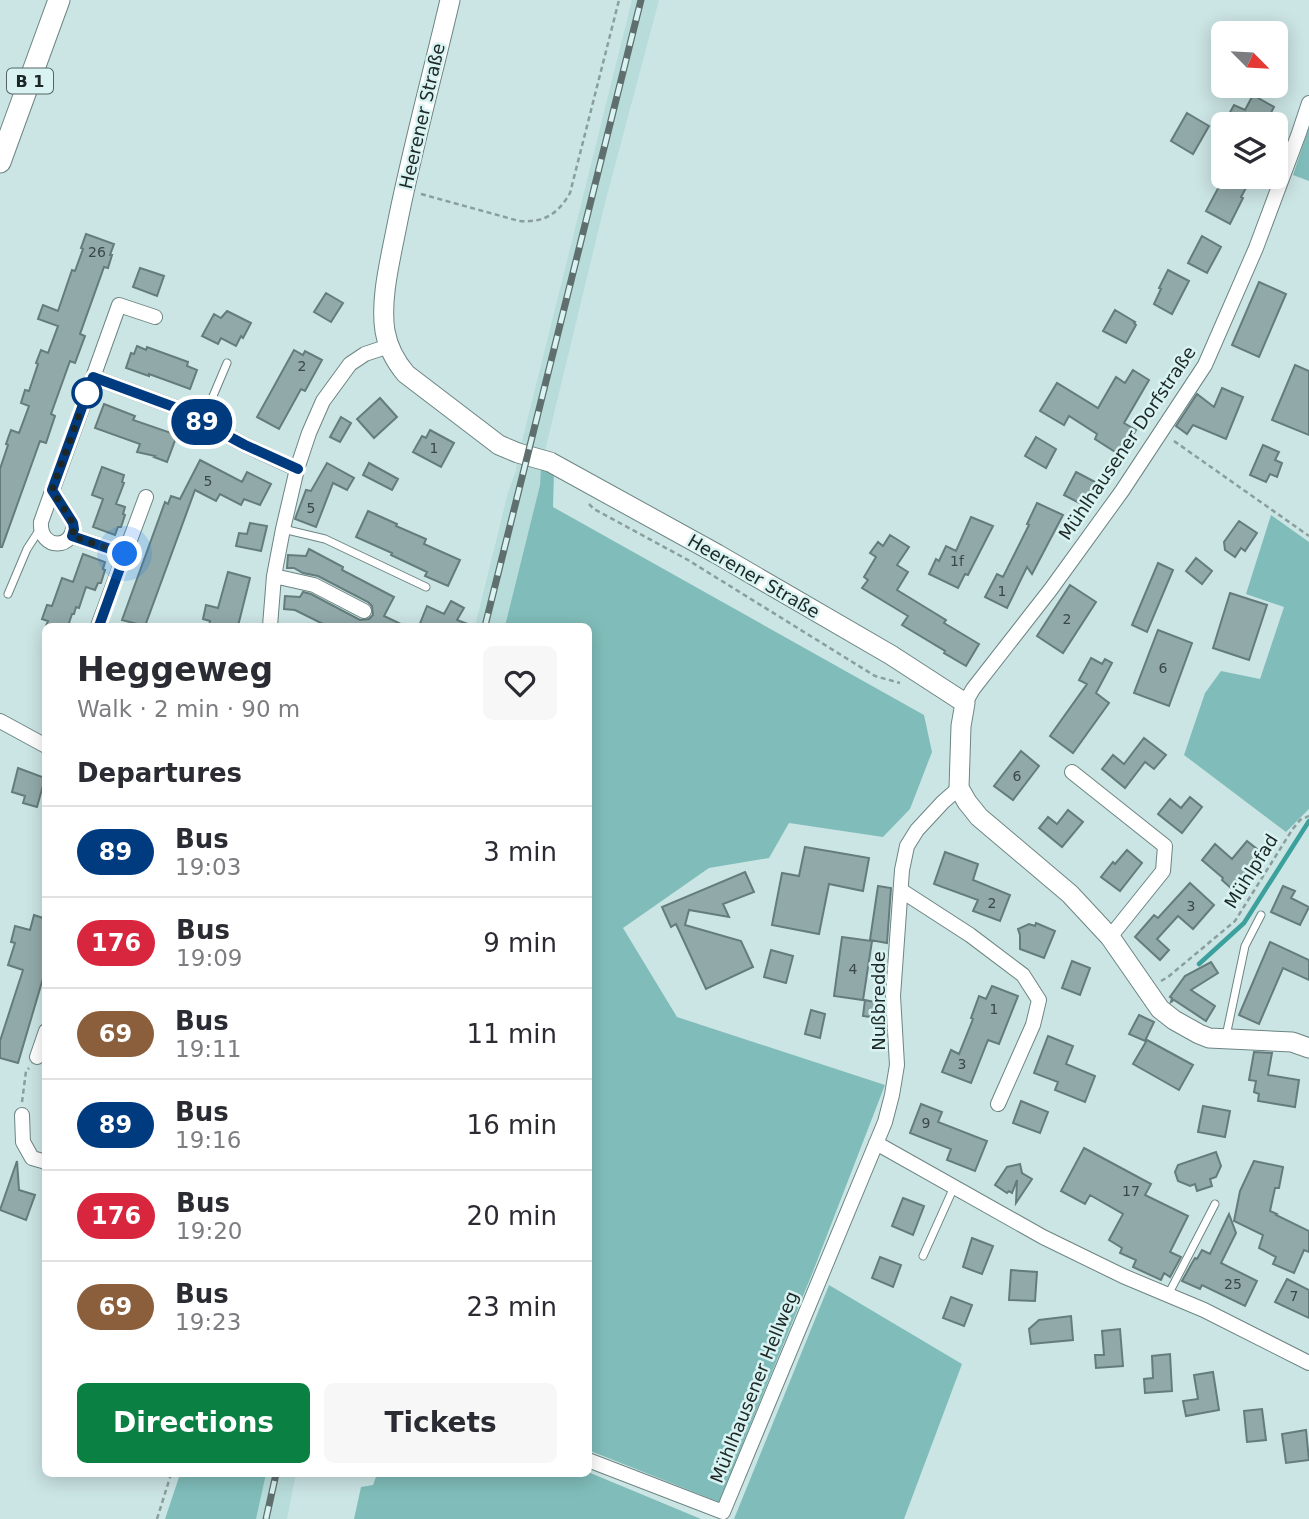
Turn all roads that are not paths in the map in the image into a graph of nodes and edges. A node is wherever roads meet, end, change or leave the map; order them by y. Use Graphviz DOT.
graph roads {
  1 [pos="59,0"];
  2 [pos="450,0"];
  3 [pos="1309,103"];
  4 [pos="0,162"];
  5 [pos="155,317"];
  6 [pos="388,346"];
  7 [pos="227,363"];
  8 [pos="93,377"];
  9 [pos="202,422"];
  10 [pos="298,469"];
  11 [pos="52,490"];
  12 [pos="146,497"];
  13 [pos="40,529"];
  14 [pos="283,529"];
  15 [pos="72,536"];
  16 [pos="125,554"];
  17 [pos="274,576"];
  18 [pos="426,587"];
  19 [pos="8,594"];
  20 [pos="364,611"];
  21 [pos="100,623"];
  22 [pos="270,623"];
  23 [pos="965,703"];
  24 [pos="0,720"];
  25 [pos="42,744"];
  26 [pos="1072,772"];
  27 [pos="959,788"];
  28 [pos="902,891"];
  29 [pos="1261,915"];
  30 [pos="1110,937"];
  31 [pos="1226,1040"];
  32 [pos="42,1043"];
  33 [pos="1308,1045"];
  34 [pos="37,1057"];
  35 [pos="998,1104"];
  36 [pos="22,1115"];
  37 [pos="876,1143"];
  38 [pos="42,1160"];
  39 [pos="955,1187"];
  40 [pos="1215,1204"];
  41 [pos="923,1256"];
  42 [pos="1168,1295"];
  43 [pos="1309,1363"];
  44 [pos="592,1462"];
  1 -- 4 [label="main road, B 1"];
  2 -- 6 [label="street, Heerener Straße"];
  3 -- 23 [label="street, Mühlhausener Dorfstraße"];
  5 -- 8 [label="street"];
  6 -- 10 [label="street"];
  6 -- 23 [label="street, Heerener Straße"];
  7 -- 9 [label="lane"];
  8 -- 9 [label="street"];
  8 -- 11 [label="street"];
  9 -- 10 [label="street"];
  10 -- 14 [label="street"];
  11 -- 13 [label="street"];
  11 -- 15 [label="street"];
  12 -- 16 [label="street"];
  13 -- 15 [label="street"];
  13 -- 19 [label="lane"];
  14 -- 17 [label="street"];
  14 -- 18 [label="lane"];
  15 -- 16 [label="street"];
  16 -- 21 [label="street"];
  17 -- 20 [label="street"];
  17 -- 22 [label="street"];
  23 -- 27 [label="street"];
  24 -- 25 [label="street"];
  26 -- 30 [label="street"];
  27 -- 28 [label="street, Nußbredde"];
  27 -- 30 [label="street"];
  28 -- 35 [label="street"];
  28 -- 37 [label="street, Nußbredde"];
  29 -- 31 [label="lane"];
  30 -- 31 [label="street"];
  31 -- 33 [label="street"];
  32 -- 34 [label="street"];
  36 -- 38 [label="street"];
  37 -- 39 [label="street"];
  37 -- 44 [label="street, Mühlhausener Hellweg"];
  39 -- 41 [label="lane"];
  39 -- 42 [label="street"];
  40 -- 42 [label="lane"];
  42 -- 43 [label="street"];
}
